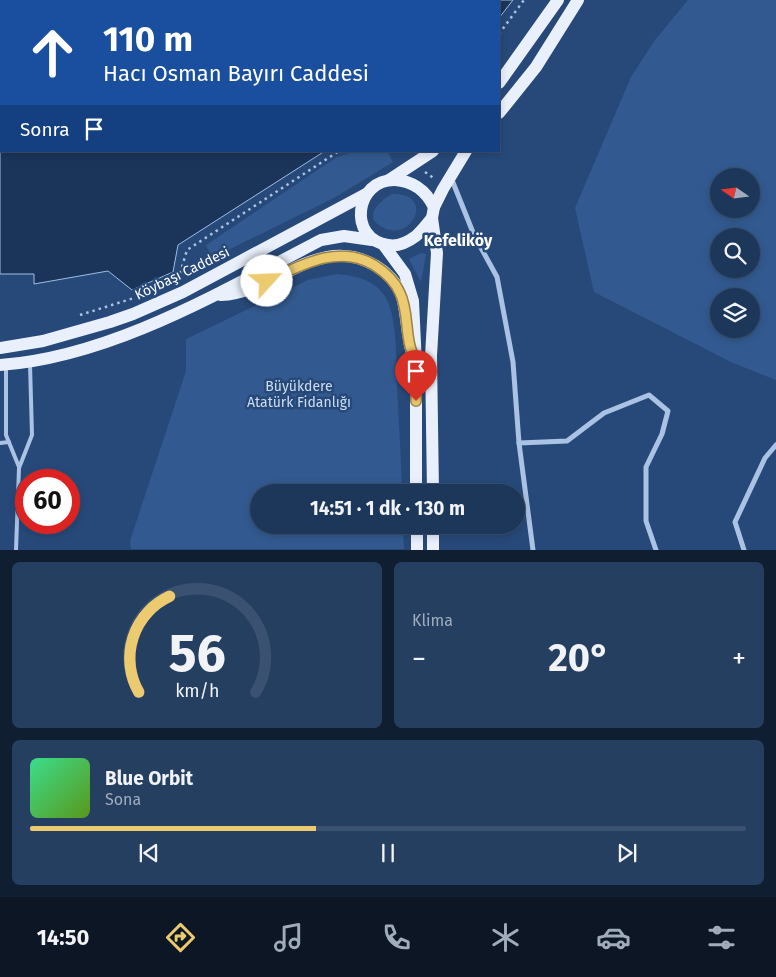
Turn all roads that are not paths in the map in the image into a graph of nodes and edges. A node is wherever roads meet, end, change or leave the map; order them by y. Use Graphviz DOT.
graph roads {
  1 [pos="558,0"];
  2 [pos="578,0"];
  3 [pos="500,81"];
  4 [pos="500,112"];
  5 [pos="432,152"];
  6 [pos="465,152"];
  7 [pos="450,176"];
  8 [pos="389,180"];
  9 [pos="366,194"];
  10 [pos="433,213"];
  11 [pos="377,242"];
  12 [pos="213,295"];
  13 [pos="0,348"];
  14 [pos="30,362"];
  15 [pos="3,365"];
  16 [pos="416,365"];
  17 [pos="9,442"];
  18 [pos="519,442"];
  19 [pos="0,443"];
  20 [pos="776,444"];
  21 [pos="19,468"];
  22 [pos="416,484"];
  23 [pos="432,484"];
  24 [pos="417,534"];
  25 [pos="433,534"];
  26 [pos="16,550"];
  27 [pos="417,550"];
  28 [pos="433,550"];
  29 [pos="533,550"];
  30 [pos="656,550"];
  31 [pos="744,550"];
  1 -- 3 [label="main road"];
  2 -- 4 [label="main road"];
  5 -- 8 [label="main road"];
  6 -- 7 [label="main road"];
  7 -- 10 [label="main road"];
  7 -- 18 [label="street"];
  8 -- 9 [label="main road"];
  8 -- 10 [label="main road"];
  9 -- 11 [label="main road"];
  9 -- 13 [label="main road, Köybaşı Caddesi"];
  10 -- 11 [label="main road"];
  10 -- 23 [label="main road"];
  11 -- 12 [label="main road"];
  11 -- 16 [label="main road"];
  12 -- 14 [label="main road"];
  12 -- 16 [label="main road"];
  14 -- 15 [label="main road"];
  14 -- 21 [label="lane"];
  15 -- 17 [label="lane"];
  16 -- 22 [label="main road"];
  17 -- 19 [label="lane"];
  17 -- 21 [label="lane"];
  18 -- 29 [label="street"];
  18 -- 30 [label="street"];
  20 -- 31 [label="street"];
  21 -- 26 [label="lane"];
  24 -- 27 [label="main road"];
  25 -- 28 [label="main road"];
}
